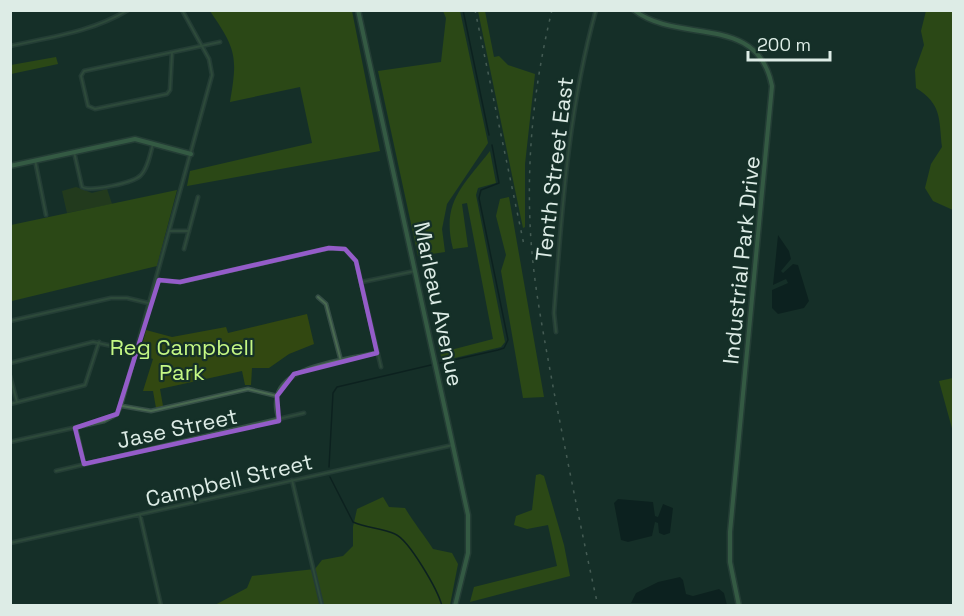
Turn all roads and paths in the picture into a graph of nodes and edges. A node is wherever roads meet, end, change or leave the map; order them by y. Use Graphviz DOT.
graph roads {
  1 [pos="128,10"];
  2 [pos="182,10"];
  3 [pos="358,10"];
  4 [pos="596,10"];
  5 [pos="634,10"];
  6 [pos="220,42"];
  7 [pos="10,46"];
  8 [pos="204,46"];
  9 [pos="172,52"];
  10 [pos="153,143"];
  11 [pos="74,152"];
  12 [pos="190,154"];
  13 [pos="35,160"];
  14 [pos="10,166"];
  15 [pos="198,197"];
  16 [pos="46,215"];
  17 [pos="170,231"];
  18 [pos="189,231"];
  19 [pos="184,249"];
  20 [pos="415,271"];
  21 [pos="156,280"];
  22 [pos="362,282"];
  23 [pos="318,297"];
  24 [pos="149,304"];
  25 [pos="10,321"];
  26 [pos="556,333"];
  27 [pos="99,342"];
  28 [pos="136,351"];
  29 [pos="377,353"];
  30 [pos="341,361"];
  31 [pos="10,363"];
  32 [pos="381,367"];
  33 [pos="10,376"];
  34 [pos="277,396"];
  35 [pos="17,402"];
  36 [pos="10,404"];
  37 [pos="121,405"];
  38 [pos="304,413"];
  39 [pos="279,421"];
  40 [pos="75,428"];
  41 [pos="10,442"];
  42 [pos="454,445"];
  43 [pos="84,464"];
  44 [pos="56,471"];
  45 [pos="292,480"];
  46 [pos="140,515"];
  47 [pos="10,543"];
  48 [pos="161,606"];
  49 [pos="322,606"];
  50 [pos="455,606"];
  51 [pos="739,606"];
  1 -- 7 [label="street"];
  2 -- 8 [label="street"];
  3 -- 20 [label="street, Marleau Avenue"];
  4 -- 26 [label="street, Tenth Street East"];
  5 -- 51 [label="street, Industrial Park Drive"];
  6 -- 8 [label="street"];
  8 -- 9 [label="street"];
  8 -- 12 [label="street"];
  9 -- 9 [label="street"];
  10 -- 11 [label="street"];
  10 -- 11 [label="street"];
  10 -- 12 [label="street"];
  11 -- 13 [label="street"];
  12 -- 17 [label="street"];
  13 -- 14 [label="street"];
  13 -- 16 [label="street"];
  15 -- 18 [label="street"];
  17 -- 18 [label="street"];
  17 -- 21 [label="street"];
  18 -- 19 [label="street"];
  20 -- 22 [label="street"];
  20 -- 42 [label="street, Marleau Avenue"];
  21 -- 22 [label="street"];
  21 -- 24 [label="street"];
  22 -- 29 [label="street"];
  23 -- 30 [label="street"];
  24 -- 25 [label="street"];
  24 -- 28 [label="street"];
  27 -- 28 [label="street"];
  27 -- 31 [label="street"];
  27 -- 35 [label="street"];
  28 -- 37 [label="street"];
  29 -- 30 [label="street"];
  29 -- 32 [label="street"];
  30 -- 34 [label="street"];
  33 -- 35 [label="street"];
  34 -- 37 [label="street"];
  34 -- 39 [label="street"];
  35 -- 36 [label="street"];
  37 -- 40 [label="street"];
  38 -- 39 [label="street, Jase Street"];
  39 -- 43 [label="street, Jase Street"];
  40 -- 41 [label="street"];
  40 -- 43 [label="street"];
  42 -- 45 [label="street, Campbell Street"];
  42 -- 50 [label="street, Marleau Avenue"];
  43 -- 44 [label="street, Jase Street"];
  45 -- 46 [label="street, Campbell Street"];
  45 -- 49 [label="street"];
  46 -- 47 [label="street, Campbell Street"];
  46 -- 48 [label="street"];
}
